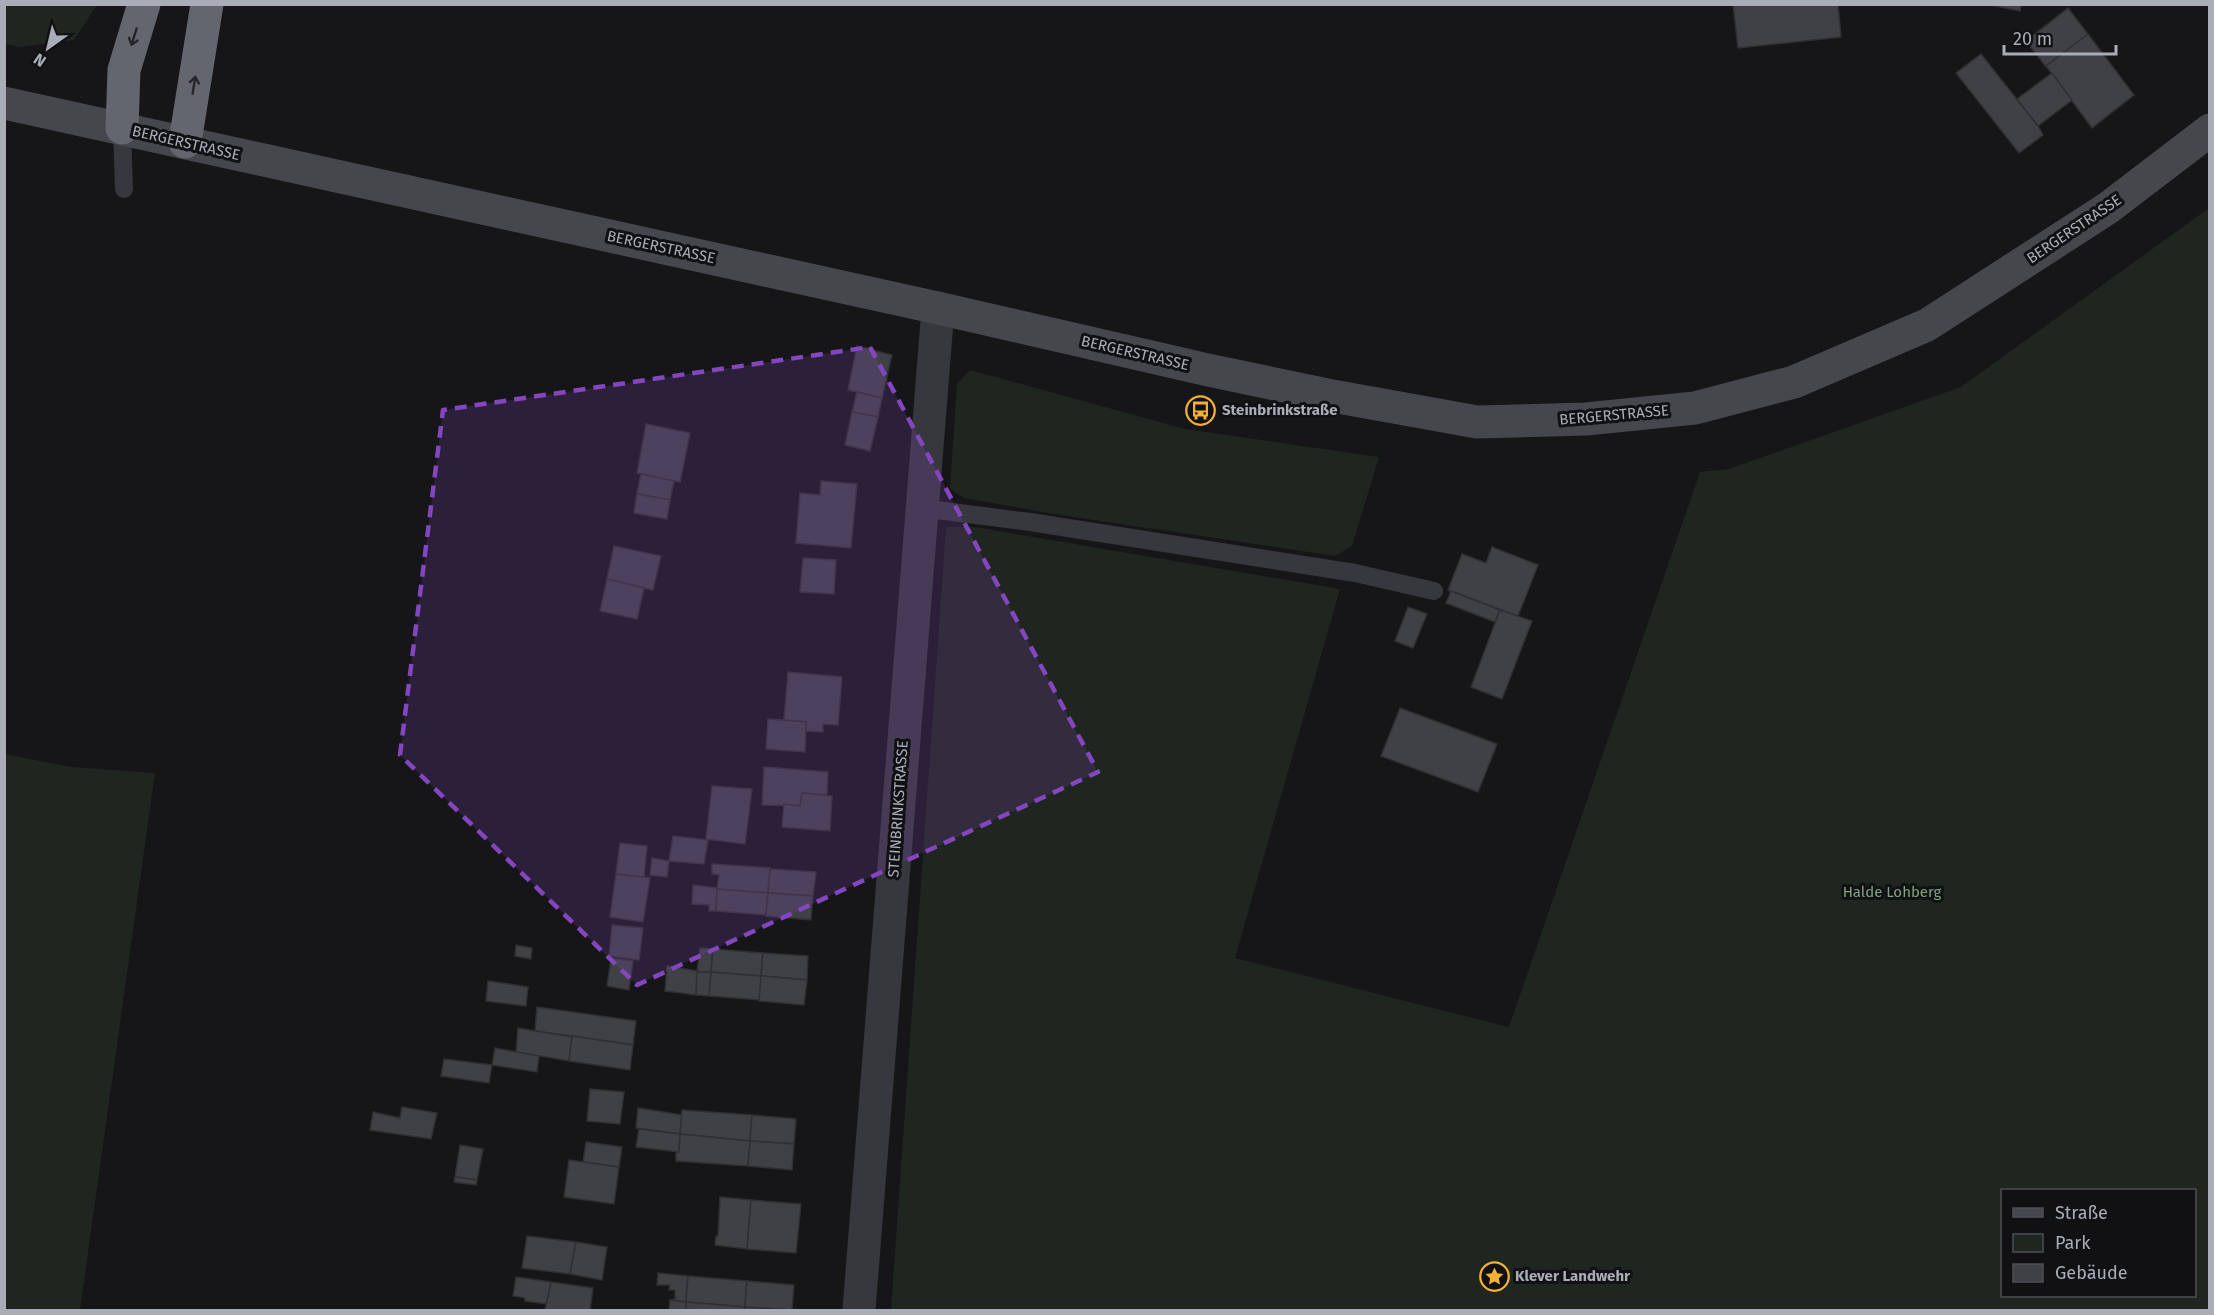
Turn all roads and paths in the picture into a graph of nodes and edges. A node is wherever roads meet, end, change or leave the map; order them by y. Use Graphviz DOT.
graph roads {
  1 [pos="144,4"];
  2 [pos="207,4"];
  3 [pos="4,103"];
  4 [pos="122,128"];
  5 [pos="2210,130"];
  6 [pos="185,142"];
  7 [pos="124,189"];
  8 [pos="938,308"];
  9 [pos="921,508"];
  10 [pos="1434,591"];
  11 [pos="859,1311"];
  1 -- 4 [label="highway, one-way"];
  6 -- 2 [label="highway, one-way"];
  3 -- 4 [label="main road, BERGERSTRASSE"];
  4 -- 6 [label="main road, BERGERSTRASSE"];
  4 -- 7 [label="lane"];
  5 -- 8 [label="main road, BERGERSTRASSE"];
  6 -- 8 [label="main road, BERGERSTRASSE"];
  8 -- 9 [label="street, STEINBRINKSTRASSE"];
  9 -- 10 [label="lane"];
  9 -- 11 [label="street, STEINBRINKSTRASSE"];
}
